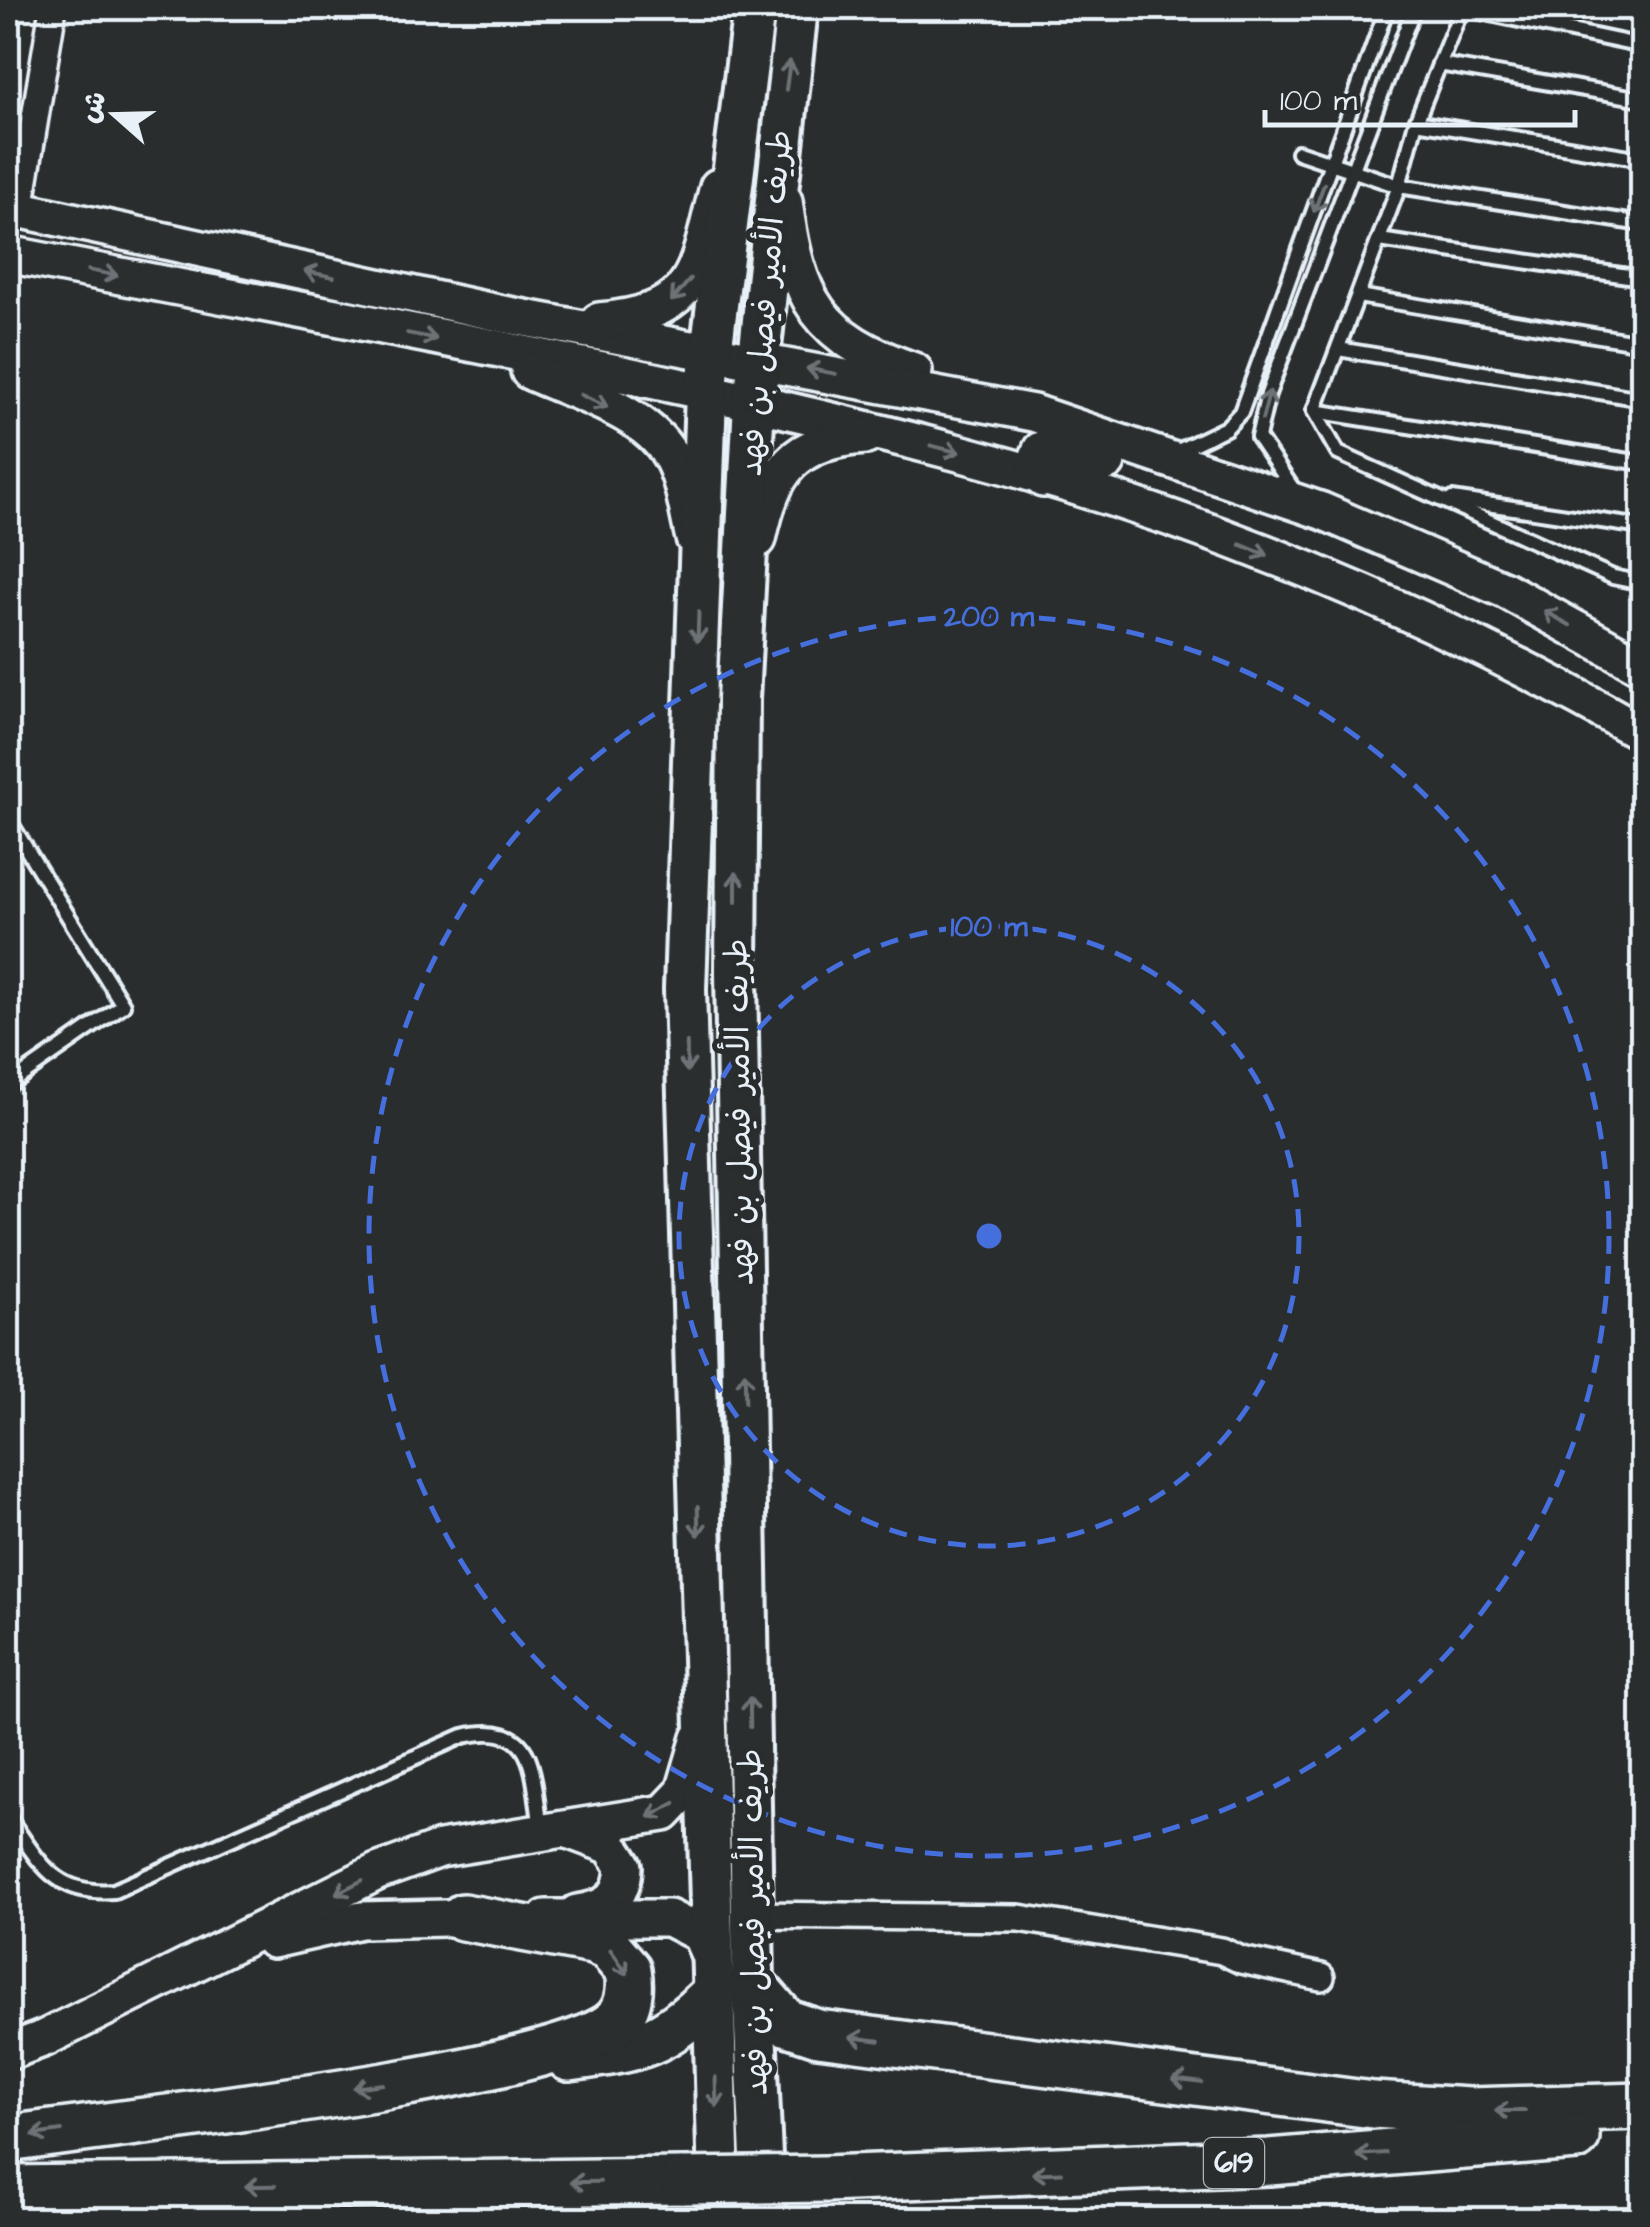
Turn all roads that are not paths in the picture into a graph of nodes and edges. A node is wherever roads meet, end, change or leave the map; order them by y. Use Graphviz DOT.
graph roads {
  1 [pos="53,8"];
  2 [pos="754,8"];
  3 [pos="798,8"];
  4 [pos="1387,8"];
  5 [pos="1414,8"];
  6 [pos="1462,8"];
  7 [pos="1642,46"];
  8 [pos="1439,64"];
  9 [pos="741,98"];
  10 [pos="1642,99"];
  11 [pos="1416,122"];
  12 [pos="1298,152"];
  13 [pos="778,154"];
  14 [pos="1642,159"];
  15 [pos="1332,162"];
  16 [pos="1352,172"];
  17 [pos="1399,186"];
  18 [pos="14,208"];
  19 [pos="1642,224"];
  20 [pos="1379,240"];
  21 [pos="8,254"];
  22 [pos="1642,278"];
  23 [pos="1358,296"];
  24 [pos="560,324"];
  25 [pos="1642,344"];
  26 [pos="473,346"];
  27 [pos="1338,348"];
  28 [pos="710,352"];
  29 [pos="758,360"];
  30 [pos="706,393"];
  31 [pos="1642,398"];
  32 [pos="754,403"];
  33 [pos="1314,411"];
  34 [pos="1034,412"];
  35 [pos="887,435"];
  36 [pos="1167,456"];
  37 [pos="1642,463"];
  38 [pos="1042,479"];
  39 [pos="1436,497"];
  40 [pos="1322,511"];
  41 [pos="1642,527"];
  42 [pos="700,561"];
  43 [pos="1642,582"];
  44 [pos="742,614"];
  45 [pos="1642,666"];
  46 [pos="1536,672"];
  47 [pos="1642,707"];
  48 [pos="1642,733"];
  49 [pos="8,818"];
  50 [pos="685,989"];
  51 [pos="8,1085"];
  52 [pos="744,1322"];
  53 [pos="702,1727"];
  54 [pos="8,1817"];
  55 [pos="555,1831"];
  56 [pos="752,1916"];
  57 [pos="463,1917"];
  58 [pos="542,1918"];
  59 [pos="224,1951"];
  60 [pos="1322,1977"];
  61 [pos="726,1979"];
  62 [pos="8,2052"];
  63 [pos="491,2068"];
  64 [pos="1642,2106"];
  65 [pos="1642,2130"];
  66 [pos="8,2139"];
  67 [pos="8,2189"];
  68 [pos="720,2220"];
  69 [pos="764,2220"];
  1 -- 18 [label="street"];
  2 -- 9 [label="main road, طريف الأمير فيصل بن فهد"];
  13 -- 3 [label="main road, طريف الأمير فيصل بن فهد, one-way"];
  4 -- 15 [label="lane"];
  5 -- 16 [label="lane"];
  6 -- 7 [label="lane"];
  6 -- 8 [label="lane"];
  8 -- 10 [label="lane"];
  8 -- 11 [label="lane"];
  9 -- 24 [label="street, one-way"];
  9 -- 28 [label="main road, طريف الأمير فيصل بن فهد"];
  11 -- 14 [label="lane"];
  11 -- 17 [label="lane"];
  12 -- 15 [label="lane"];
  13 -- 29 [label="main road, طريف الأمير فيصل بن فهد"];
  13 -- 34 [label="street"];
  15 -- 16 [label="lane"];
  15 -- 36 [label="lane, one-way"];
  16 -- 17 [label="lane"];
  40 -- 16 [label="lane, one-way"];
  17 -- 19 [label="lane"];
  17 -- 20 [label="lane"];
  24 -- 18 [label="street, one-way"];
  20 -- 22 [label="lane"];
  20 -- 23 [label="lane"];
  21 -- 26 [label="street, one-way"];
  23 -- 25 [label="lane"];
  23 -- 27 [label="lane"];
  24 -- 28 [label="street"];
  26 -- 30 [label="street"];
  26 -- 42 [label="street, one-way"];
  27 -- 31 [label="lane"];
  27 -- 33 [label="lane"];
  28 -- 29 [label="street"];
  28 -- 30 [label="main road, طريف الأمير فيصل بن فهد"];
  29 -- 32 [label="main road, طريف الأمير فيصل بن فهد"];
  34 -- 29 [label="street, one-way"];
  30 -- 32 [label="street"];
  30 -- 42 [label="main road, طريف الأمير فيصل بن فهد"];
  32 -- 35 [label="street"];
  32 -- 44 [label="main road, طريف الأمير فيصل بن فهد"];
  33 -- 37 [label="lane"];
  33 -- 39 [label="lane"];
  34 -- 36 [label="street"];
  35 -- 38 [label="street, one-way"];
  35 -- 44 [label="street"];
  36 -- 40 [label="street"];
  38 -- 40 [label="street"];
  38 -- 46 [label="street, one-way"];
  39 -- 41 [label="lane"];
  39 -- 43 [label="lane"];
  45 -- 40 [label="street, one-way"];
  42 -- 50 [label="main road, طريف الأمير فيصل بن فهد, one-way"];
  52 -- 44 [label="main road, طريف الأمير فيصل بن فهد, one-way"];
  46 -- 47 [label="street"];
  46 -- 48 [label="street"];
  49 -- 51 [label="lane"];
  50 -- 52 [label="main road"];
  50 -- 53 [label="main road, طريف الأمير فيصل بن فهد, one-way"];
  56 -- 52 [label="main road, طريف الأمير فيصل بن فهد, one-way"];
  53 -- 55 [label="street, one-way"];
  53 -- 61 [label="main road, طريف الأمير فيصل بن فهد"];
  54 -- 55 [label="lane"];
  55 -- 58 [label="street"];
  55 -- 59 [label="street, one-way"];
  56 -- 60 [label="street"];
  56 -- 61 [label="main road, طريف الأمير فيصل بن فهد"];
  57 -- 58 [label="street"];
  57 -- 59 [label="street"];
  57 -- 63 [label="highway, one-way"];
  58 -- 61 [label="street"];
  59 -- 62 [label="street"];
  61 -- 63 [label="highway"];
  64 -- 61 [label="highway, one-way"];
  61 -- 68 [label="main road, one-way"];
  61 -- 69 [label="main road, طريف الأمير فيصل بن فهد"];
  63 -- 66 [label="highway, one-way"];
  65 -- 67 [label="highway, 619, one-way, bridge"];
}
